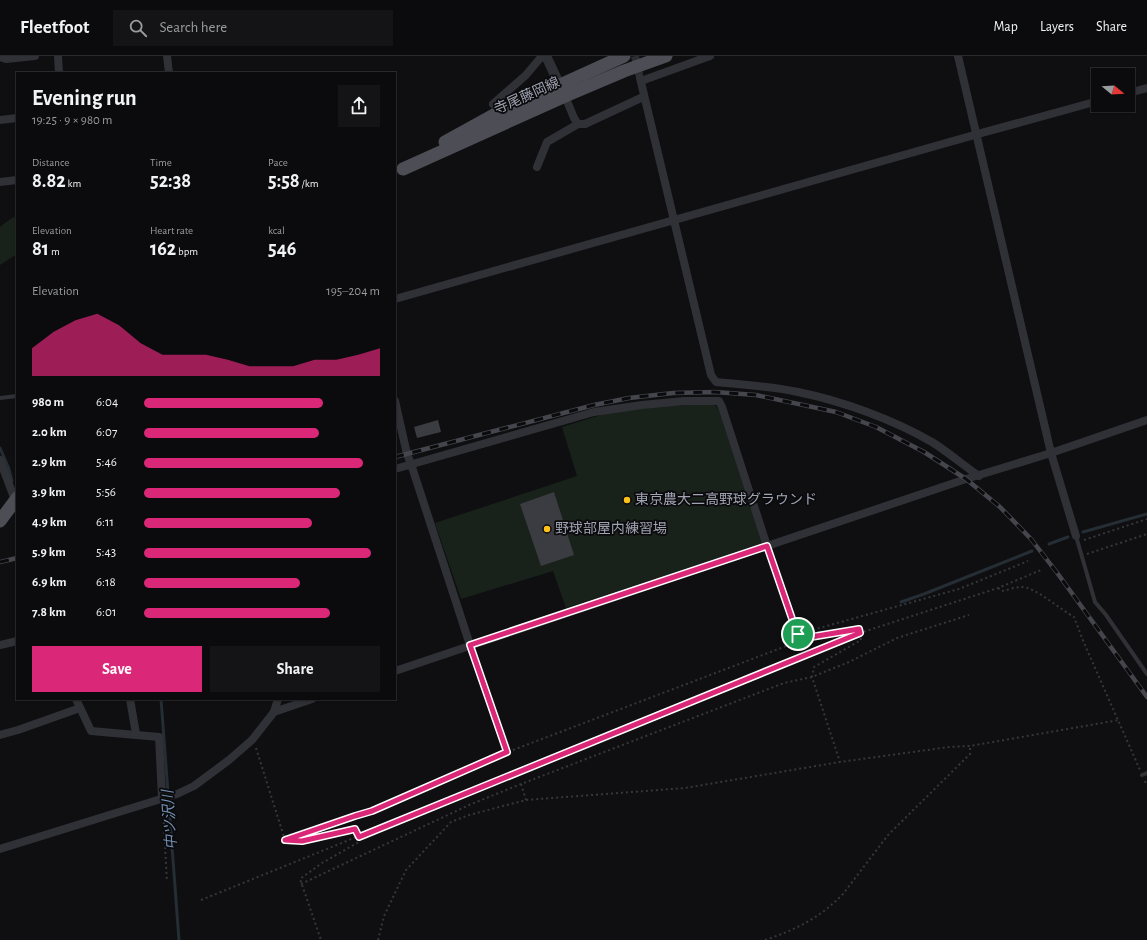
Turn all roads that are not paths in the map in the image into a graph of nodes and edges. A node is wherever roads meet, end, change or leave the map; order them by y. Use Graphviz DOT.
graph roads {
  1 [pos="35,56"];
  2 [pos="58,56"];
  3 [pos="167,56"];
  4 [pos="542,56"];
  5 [pos="546,56"];
  6 [pos="624,56"];
  7 [pos="666,56"];
  8 [pos="710,56"];
  9 [pos="958,56"];
  10 [pos="0,57"];
  11 [pos="59,72"];
  12 [pos="169,72"];
  13 [pos="1147,88"];
  14 [pos="562,90"];
  15 [pos="1135,91"];
  16 [pos="643,97"];
  17 [pos="1091,103"];
  18 [pos="493,104"];
  19 [pos="16,118"];
  20 [pos="0,120"];
  21 [pos="578,124"];
  22 [pos="975,134"];
  23 [pos="538,167"];
  24 [pos="399,172"];
  25 [pos="16,180"];
  26 [pos="0,182"];
  27 [pos="674,221"];
  28 [pos="396,299"];
  29 [pos="16,396"];
  30 [pos="0,398"];
  31 [pos="396,405"];
  32 [pos="1147,420"];
  33 [pos="1051,453"];
  34 [pos="0,460"];
  35 [pos="411,464"];
  36 [pos="396,469"];
  37 [pos="979,476"];
  38 [pos="11,503"];
  39 [pos="0,521"];
  40 [pos="1077,539"];
  41 [pos="767,546"];
  42 [pos="16,641"];
  43 [pos="0,645"];
  44 [pos="470,645"];
  45 [pos="396,671"];
  46 [pos="1147,674"];
  47 [pos="76,700"];
  48 [pos="130,700"];
  49 [pos="278,700"];
  50 [pos="309,700"];
  51 [pos="80,708"];
  52 [pos="274,712"];
  53 [pos="136,734"];
  54 [pos="0,735"];
  55 [pos="507,752"];
  56 [pos="1147,773"];
  57 [pos="1142,775"];
  58 [pos="162,797"];
  59 [pos="0,849"];
  1 -- 10 [label="street"];
  2 -- 11 [label="street"];
  3 -- 12 [label="street"];
  4 -- 18 [label="street"];
  5 -- 14 [label="street"];
  6 -- 14 [label="main road, 寺尾藤岡線"];
  7 -- 14 [label="main road, 寺尾藤岡線"];
  8 -- 16 [label="street"];
  9 -- 22 [label="street"];
  13 -- 15 [label="street"];
  14 -- 21 [label="street"];
  14 -- 24 [label="main road, 寺尾藤岡線"];
  16 -- 21 [label="street"];
  16 -- 27 [label="street"];
  17 -- 22 [label="street"];
  19 -- 20 [label="street"];
  21 -- 23 [label="street"];
  22 -- 27 [label="street"];
  22 -- 33 [label="street"];
  25 -- 26 [label="street"];
  27 -- 28 [label="street"];
  27 -- 37 [label="street"];
  29 -- 30 [label="lane"];
  31 -- 35 [label="street"];
  32 -- 33 [label="street"];
  33 -- 37 [label="street"];
  33 -- 40 [label="street"];
  34 -- 38 [label="street"];
  35 -- 36 [label="street"];
  35 -- 41 [label="street"];
  35 -- 44 [label="street"];
  37 -- 41 [label="street"];
  38 -- 39 [label="main road"];
  40 -- 46 [label="lane"];
  41 -- 44 [label="street"];
  42 -- 43 [label="street"];
  44 -- 45 [label="street"];
  44 -- 55 [label="lane"];
  47 -- 51 [label="street"];
  48 -- 53 [label="street"];
  49 -- 52 [label="street"];
  50 -- 52 [label="street"];
  51 -- 53 [label="street"];
  51 -- 54 [label="street"];
  52 -- 58 [label="street"];
  53 -- 58 [label="street"];
  56 -- 57 [label="lane"];
  58 -- 59 [label="street"];
}
